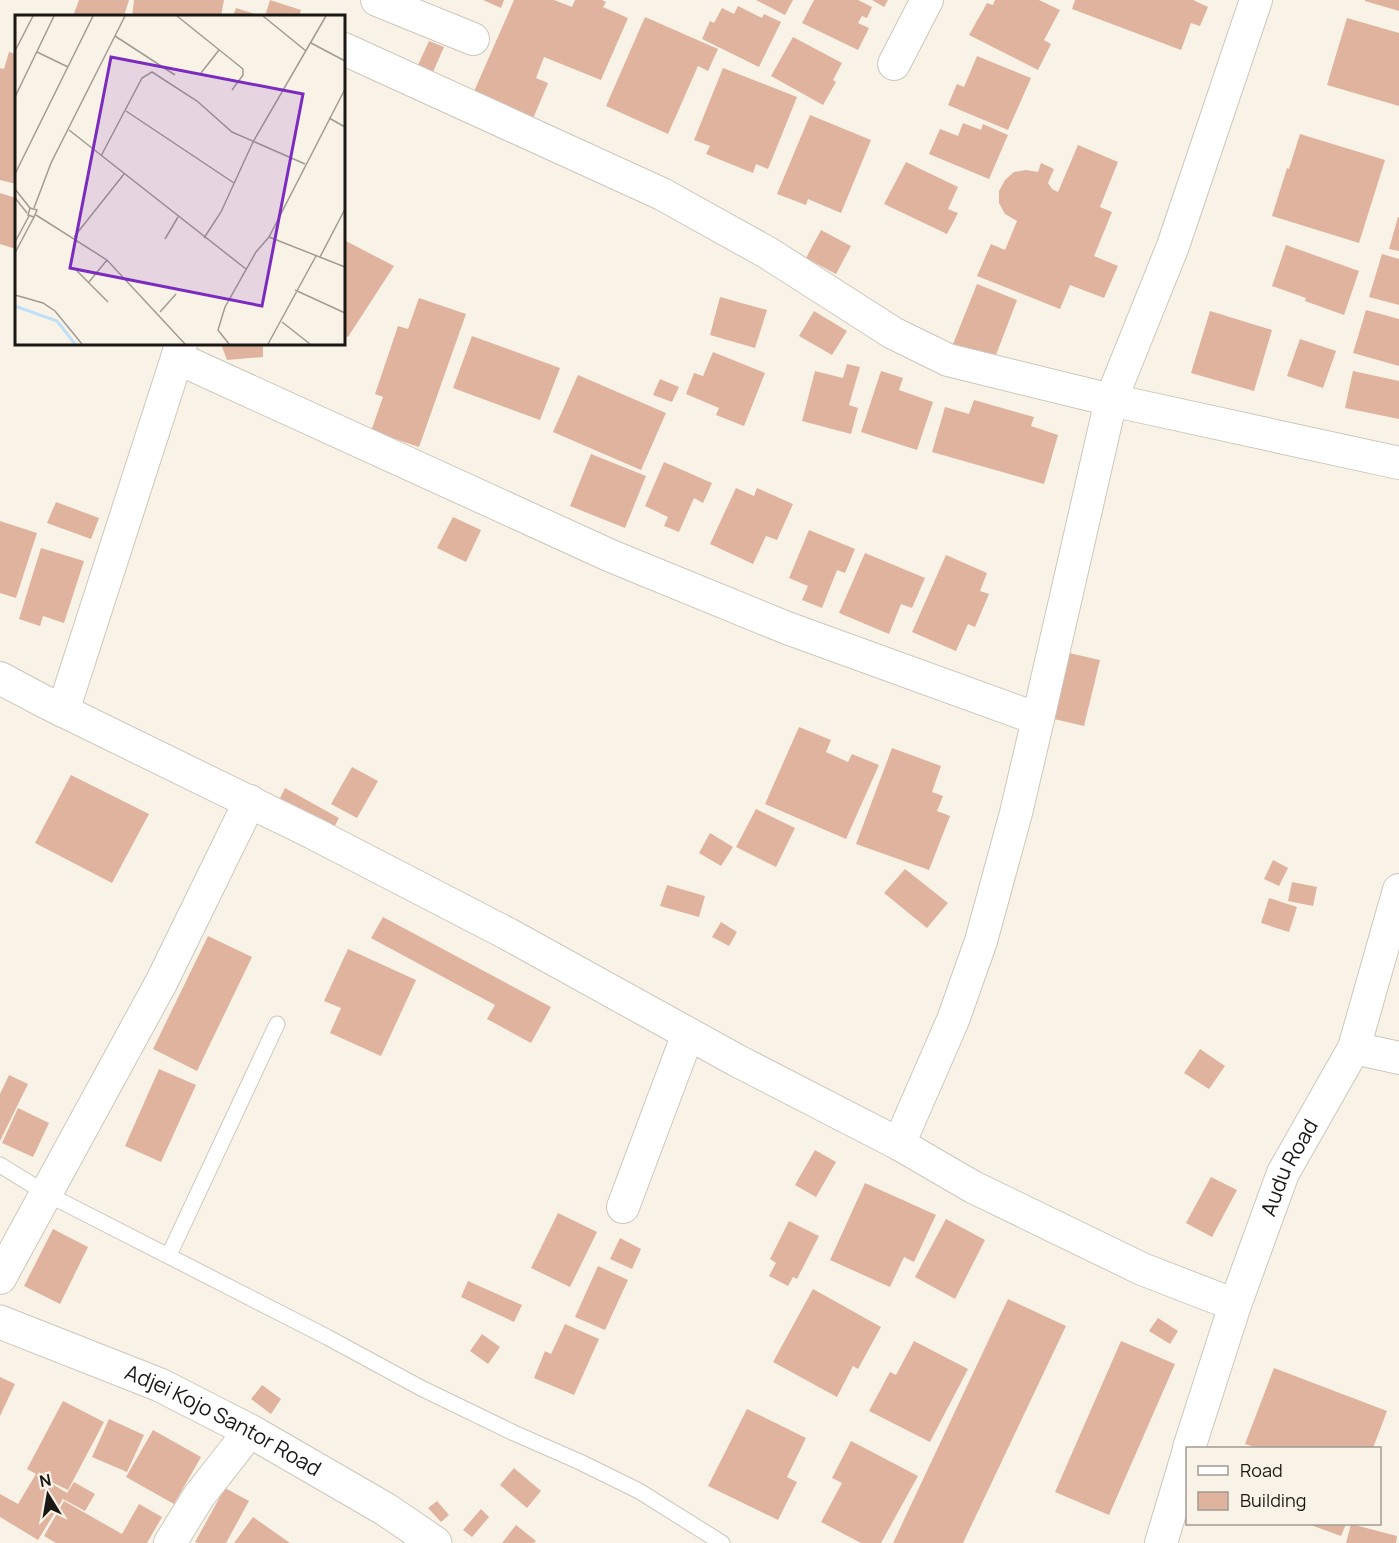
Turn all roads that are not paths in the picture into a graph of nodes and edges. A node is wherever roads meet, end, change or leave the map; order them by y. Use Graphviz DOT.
graph roads {
  1 [pos="377,0"];
  2 [pos="927,0"];
  3 [pos="1256,0"];
  4 [pos="473,39"];
  5 [pos="345,49"];
  6 [pos="894,64"];
  7 [pos="179,351"];
  8 [pos="1111,400"];
  9 [pos="1399,463"];
  10 [pos="0,678"];
  11 [pos="63,711"];
  12 [pos="1038,719"];
  13 [pos="250,801"];
  14 [pos="1399,890"];
  15 [pos="277,1024"];
  16 [pos="688,1034"];
  17 [pos="1354,1048"];
  18 [pos="1399,1058"];
  19 [pos="899,1144"];
  20 [pos="0,1166"];
  21 [pos="47,1194"];
  22 [pos="623,1207"];
  23 [pos="169,1255"];
  24 [pos="0,1278"];
  25 [pos="1234,1305"];
  26 [pos="0,1322"];
  27 [pos="250,1431"];
  28 [pos="1189,1447"];
  29 [pos="1186,1458"];
  30 [pos="170,1543"];
  31 [pos="435,1543"];
  32 [pos="722,1543"];
  33 [pos="1161,1543"];
  1 -- 4 [label="street"];
  2 -- 6 [label="street"];
  3 -- 8 [label="street"];
  5 -- 8 [label="street"];
  7 -- 11 [label="street"];
  7 -- 12 [label="street"];
  8 -- 9 [label="street"];
  8 -- 12 [label="street"];
  10 -- 11 [label="street"];
  11 -- 13 [label="street"];
  12 -- 19 [label="street"];
  13 -- 16 [label="street"];
  13 -- 21 [label="street"];
  14 -- 17 [label="street, Audu Road"];
  15 -- 23 [label="lane"];
  16 -- 19 [label="street"];
  16 -- 22 [label="street"];
  17 -- 18 [label="street"];
  17 -- 25 [label="street, Audu Road"];
  19 -- 25 [label="street"];
  20 -- 21 [label="lane"];
  21 -- 23 [label="lane"];
  21 -- 24 [label="street"];
  23 -- 32 [label="lane"];
  25 -- 28 [label="street, Audu Road"];
  26 -- 27 [label="street, Adjei Kojo Santor Road"];
  27 -- 30 [label="street"];
  27 -- 31 [label="street, Adjei Kojo Santor Road"];
  29 -- 33 [label="street, Audu Road"];
}
